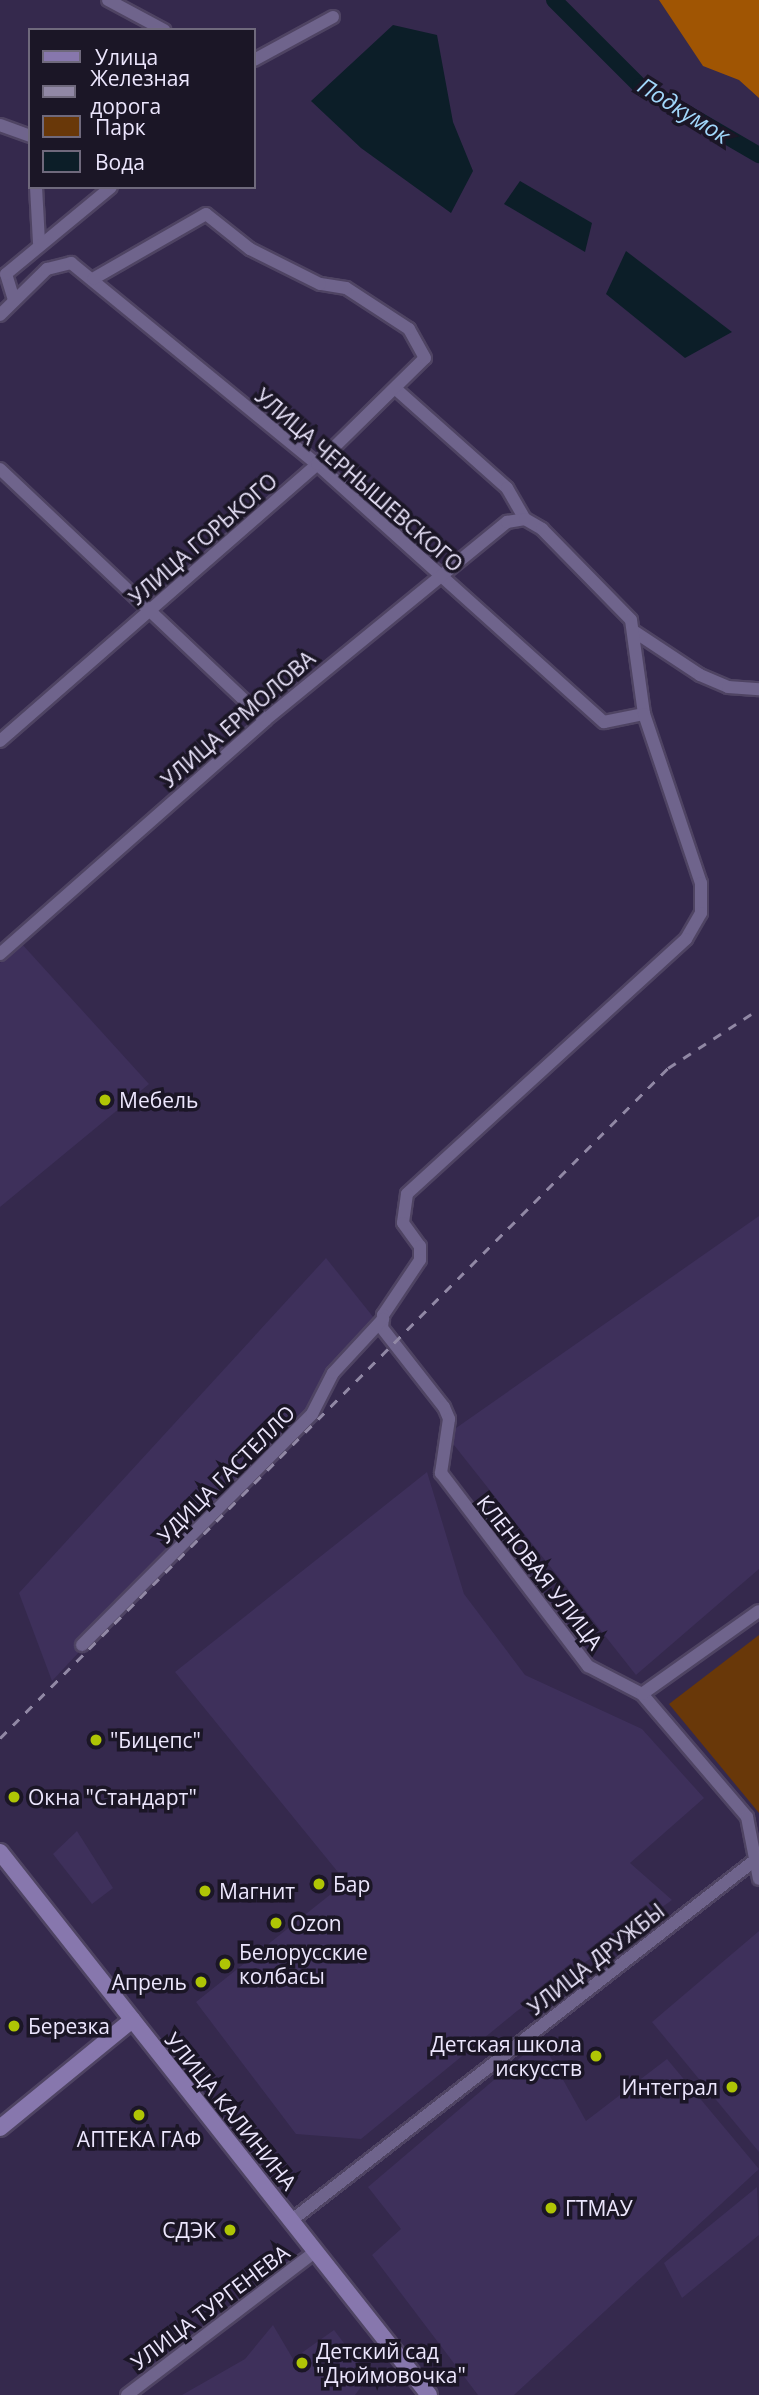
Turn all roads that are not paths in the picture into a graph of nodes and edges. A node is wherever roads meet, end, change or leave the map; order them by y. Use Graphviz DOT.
graph roads {
  1 [pos="108,0"];
  2 [pos="333,17"];
  3 [pos="160,28"];
  4 [pos="256,59"];
  5 [pos="0,125"];
  6 [pos="28,135"];
  7 [pos="36,189"];
  8 [pos="108,189"];
  9 [pos="39,243"];
  10 [pos="3,272"];
  11 [pos="93,279"];
  12 [pos="14,300"];
  13 [pos="0,314"];
  14 [pos="397,390"];
  15 [pos="317,464"];
  16 [pos="0,470"];
  17 [pos="525,519"];
  18 [pos="438,574"];
  19 [pos="150,612"];
  20 [pos="635,632"];
  21 [pos="759,689"];
  22 [pos="644,714"];
  23 [pos="265,720"];
  24 [pos="0,741"];
  25 [pos="0,954"];
  26 [pos="383,1319"];
  27 [pos="759,1611"];
  28 [pos="82,1645"];
  29 [pos="642,1694"];
  30 [pos="0,1852"];
  31 [pos="756,1859"];
  32 [pos="759,1880"];
  33 [pos="132,2020"];
  34 [pos="0,2128"];
  35 [pos="292,2220"];
  36 [pos="316,2251"];
  37 [pos="127,2395"];
  38 [pos="429,2395"];
  1 -- 3 [label="street"];
  2 -- 4 [label="street"];
  5 -- 6 [label="street"];
  7 -- 9 [label="street"];
  8 -- 9 [label="street"];
  9 -- 10 [label="street"];
  10 -- 12 [label="street"];
  11 -- 12 [label="street, УЛИЦА ЧЕРНЫШЕВСКОГО"];
  11 -- 14 [label="street, УЛИЦА ГОРЬКОГО"];
  11 -- 15 [label="street, УЛИЦА ЧЕРНЫШЕВСКОГО"];
  12 -- 13 [label="street"];
  14 -- 15 [label="street, УЛИЦА ГОРЬКОГО"];
  14 -- 17 [label="street"];
  15 -- 18 [label="street, УЛИЦА ЧЕРНЫШЕВСКОГО"];
  15 -- 19 [label="street, УЛИЦА ГОРЬКОГО"];
  16 -- 19 [label="street"];
  17 -- 18 [label="street, УЛИЦА ЕРМОЛОВА"];
  17 -- 20 [label="street"];
  18 -- 22 [label="street, УЛИЦА ЧЕРНЫШЕВСКОГО"];
  18 -- 23 [label="street, УЛИЦА ЕРМОЛОВА"];
  19 -- 23 [label="street"];
  19 -- 24 [label="street, УЛИЦА ГОРЬКОГО"];
  20 -- 21 [label="street"];
  20 -- 22 [label="street, УДИЦА ГАСТЕЛЛО"];
  22 -- 26 [label="street, УДИЦА ГАСТЕЛЛО"];
  23 -- 25 [label="street, УЛИЦА ЕРМОЛОВА"];
  26 -- 28 [label="street, УДИЦА ГАСТЕЛЛО"];
  26 -- 29 [label="street, КЛЕНОВАЯ УЛИЦА"];
  27 -- 29 [label="street"];
  29 -- 31 [label="street, КЛЕНОВАЯ УЛИЦА"];
  30 -- 33 [label="main road, УЛИЦА КАЛИНИНА"];
  31 -- 32 [label="street, КЛЕНОВАЯ УЛИЦА"];
  31 -- 35 [label="street, УЛИЦА ДРУЖБЫ"];
  33 -- 34 [label="main road"];
  33 -- 35 [label="main road, УЛИЦА КАЛИНИНА"];
  35 -- 36 [label="main road, УЛИЦА КАЛИНИНА"];
  36 -- 37 [label="street, УЛИЦА ТУРГЕНЕВА"];
  36 -- 38 [label="main road, УЛИЦА КАЛИНИНА"];
}
